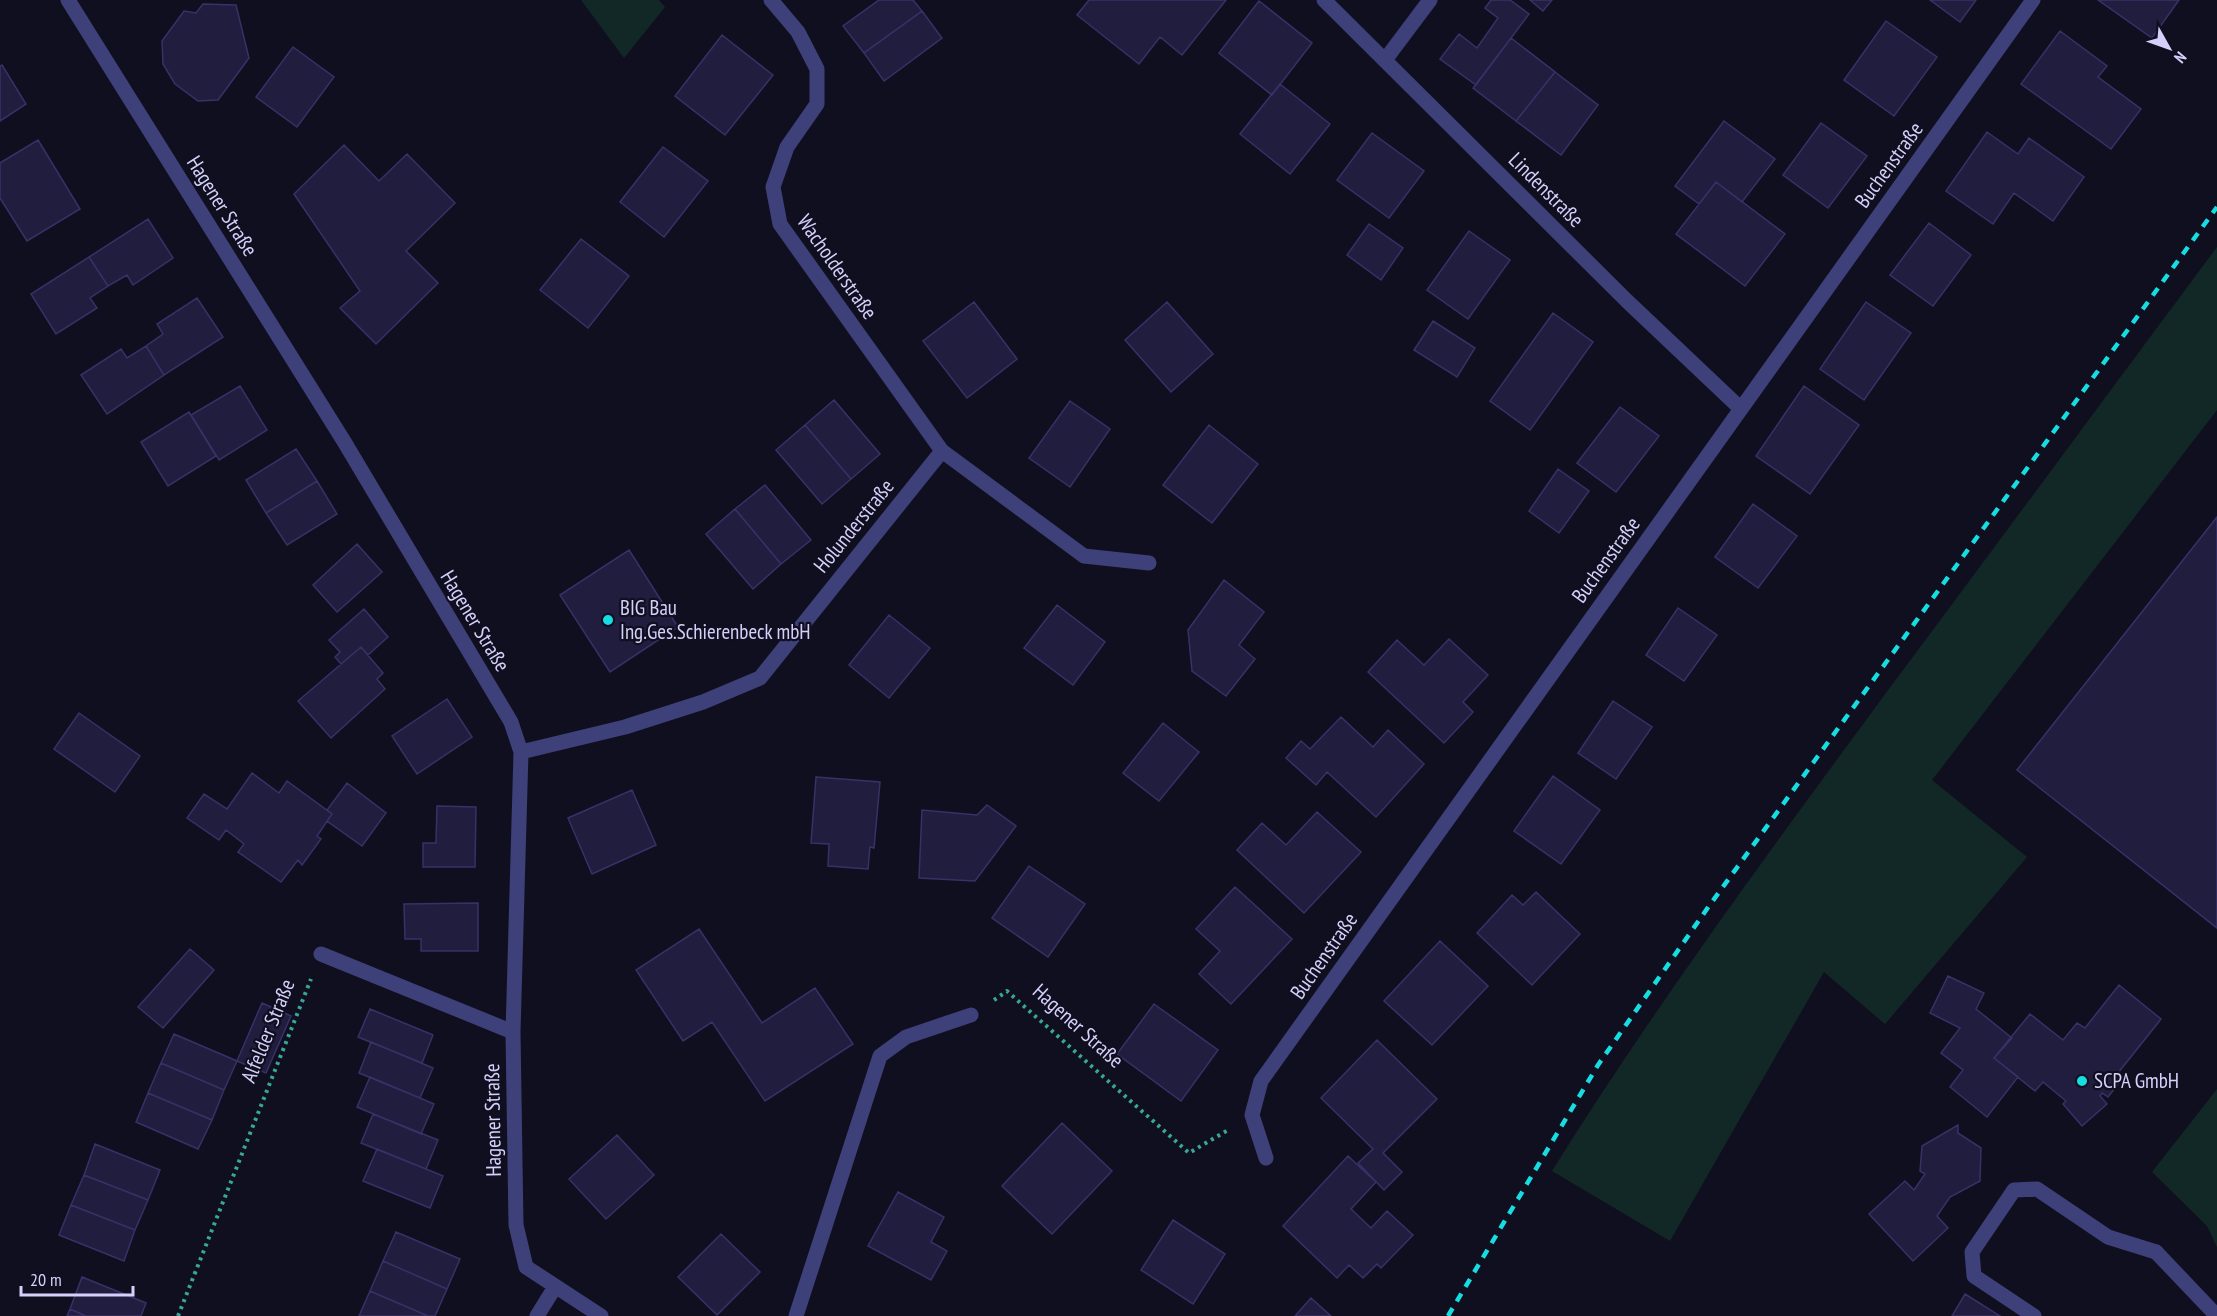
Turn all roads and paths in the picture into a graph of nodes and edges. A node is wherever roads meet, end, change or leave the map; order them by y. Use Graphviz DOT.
graph roads {
  1 [pos="68,0"];
  2 [pos="771,0"];
  3 [pos="1324,0"];
  4 [pos="1430,0"];
  5 [pos="2033,0"];
  6 [pos="1385,60"];
  7 [pos="1740,408"];
  8 [pos="942,451"];
  9 [pos="1149,563"];
  10 [pos="521,752"];
  11 [pos="321,954"];
  12 [pos="971,1016"];
  13 [pos="513,1032"];
  14 [pos="1252,1115"];
  15 [pos="1266,1158"];
  16 [pos="555,1287"];
  17 [pos="2209,1313"];
  18 [pos="178,1316"];
  19 [pos="537,1316"];
  20 [pos="601,1316"];
  21 [pos="796,1316"];
  22 [pos="2034,1316"];
  1 -- 10 [label="street, Hagener Straße"];
  2 -- 8 [label="street, Wacholderstraße"];
  3 -- 6 [label="street, Lindenstraße"];
  4 -- 6 [label="street"];
  5 -- 7 [label="street, Buchenstraße"];
  6 -- 7 [label="street, Lindenstraße"];
  7 -- 14 [label="street, Buchenstraße"];
  8 -- 9 [label="street"];
  8 -- 10 [label="street, Holunderstraße"];
  10 -- 13 [label="street, Hagener Straße"];
  11 -- 13 [label="street"];
  11 -- 18 [label="path, Alfelder Straße"];
  12 -- 14 [label="path, Hagener Straße"];
  12 -- 21 [label="street"];
  13 -- 16 [label="street, Hagener Straße"];
  14 -- 15 [label="street"];
  16 -- 19 [label="street"];
  16 -- 20 [label="street, Hagener Straße"];
  17 -- 22 [label="street"];
}
